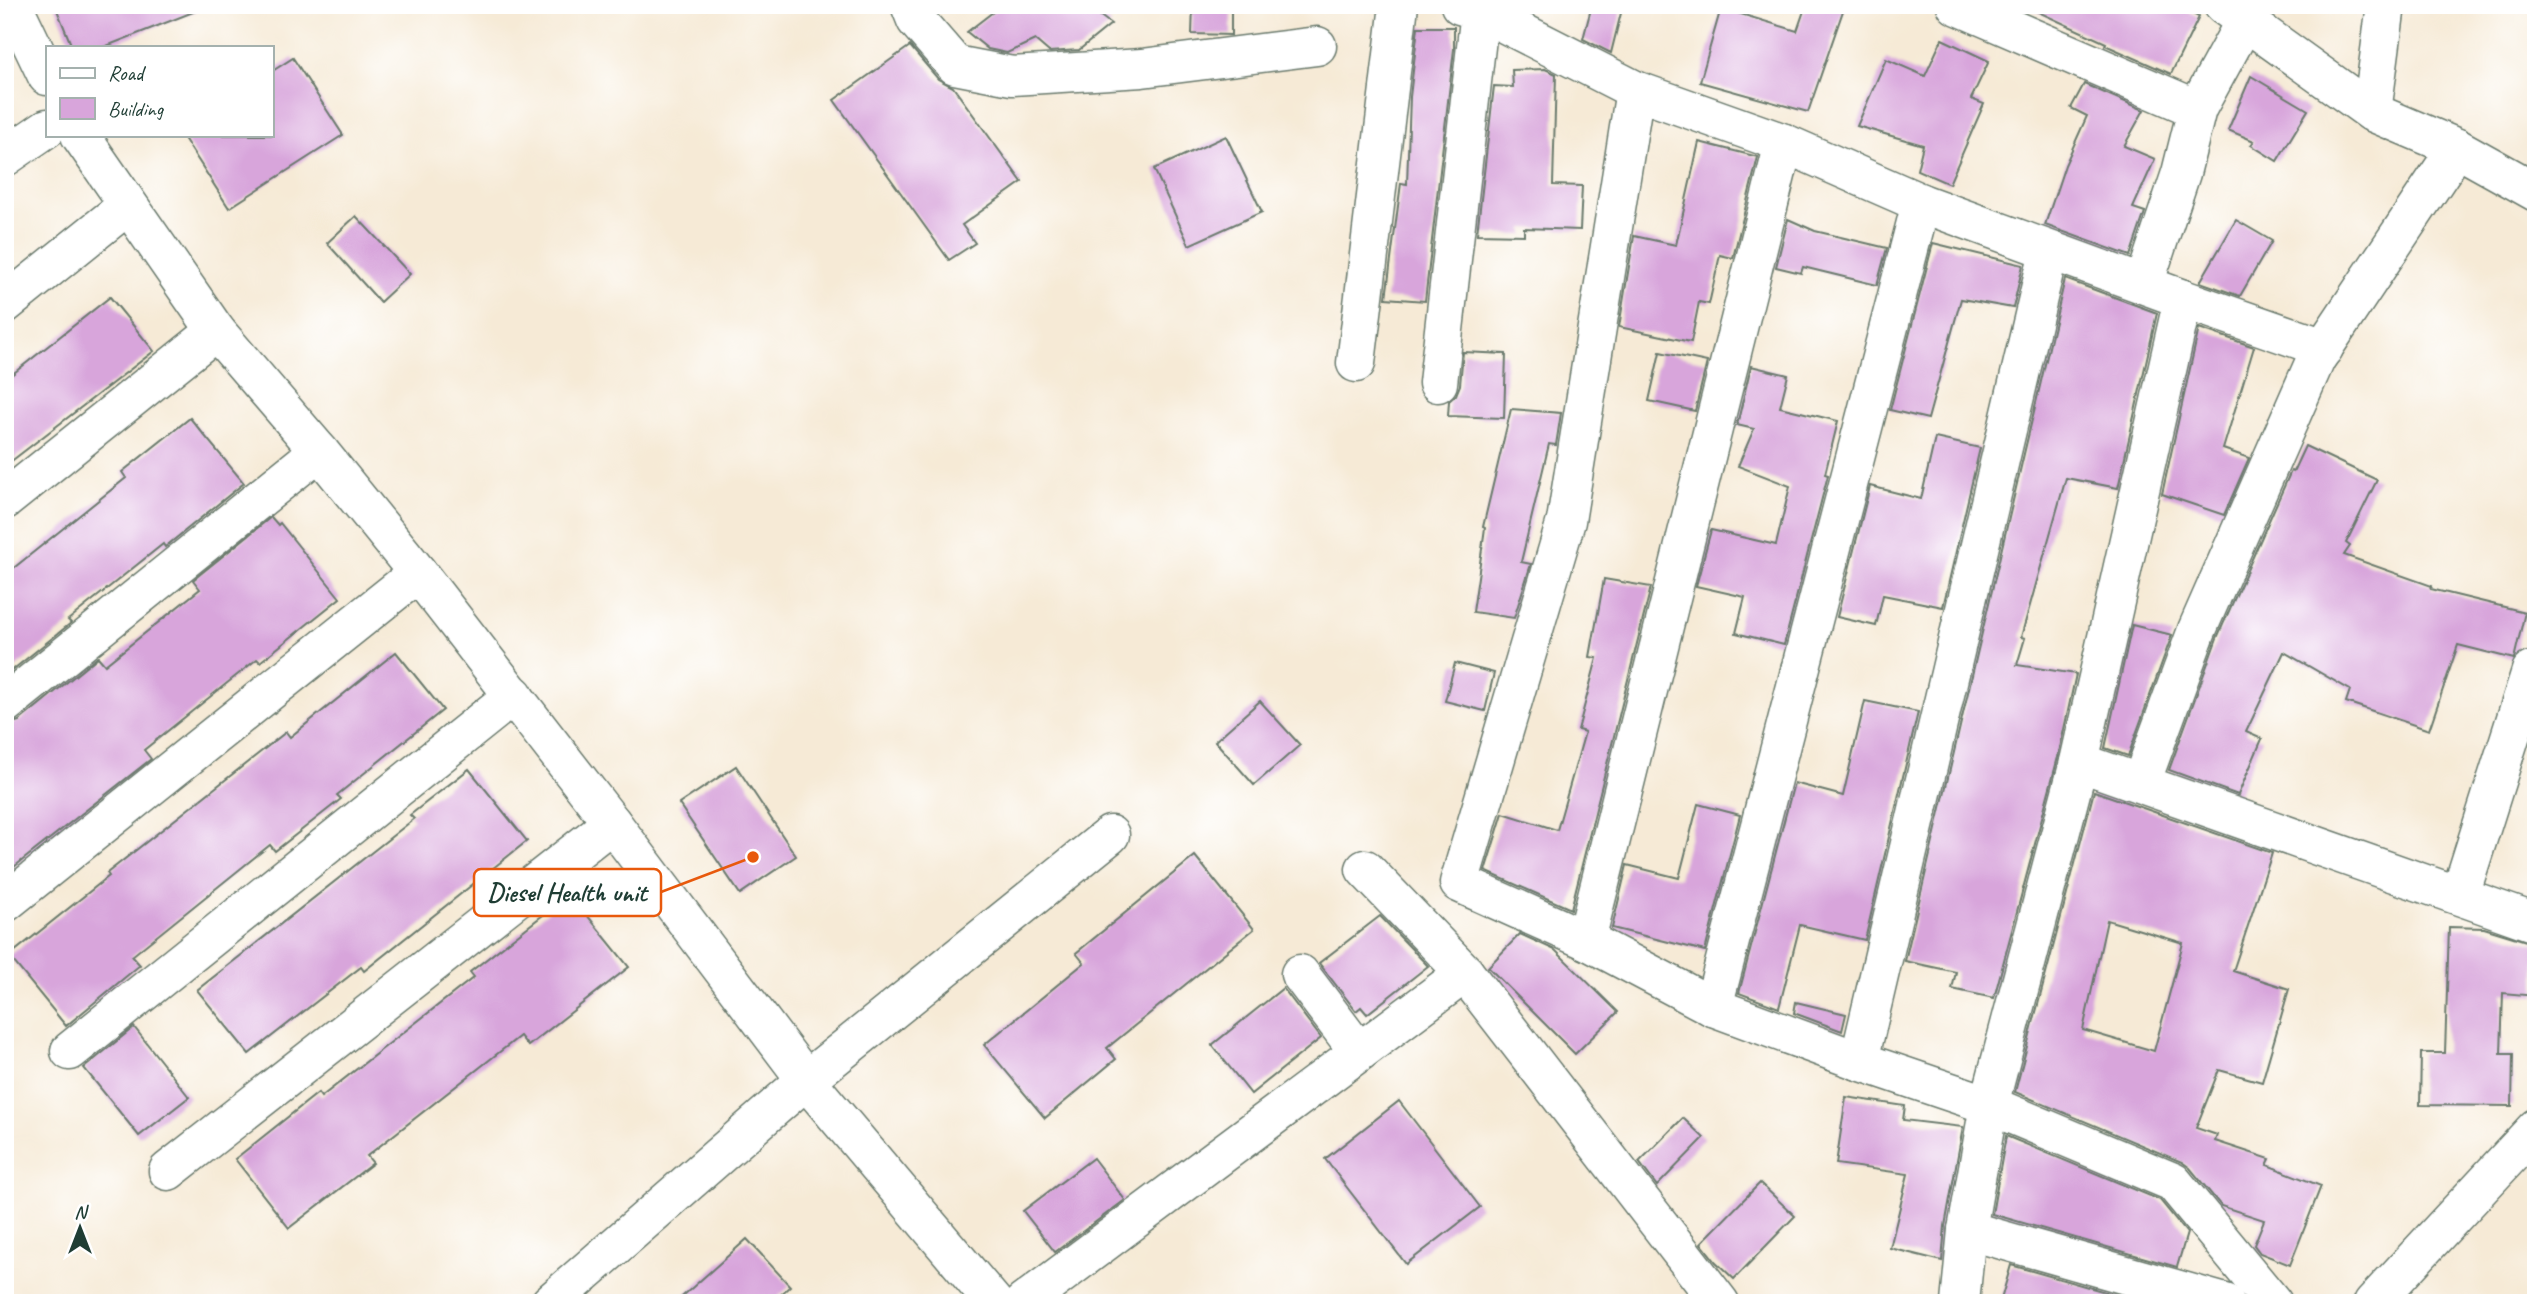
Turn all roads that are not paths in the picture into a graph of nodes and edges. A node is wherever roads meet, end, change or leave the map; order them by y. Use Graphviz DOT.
graph roads {
  1 [pos="13,5"];
  2 [pos="909,5"];
  3 [pos="1399,5"];
  4 [pos="1956,5"];
  5 [pos="2386,5"];
  6 [pos="1470,8"];
  7 [pos="2234,13"];
  8 [pos="1317,46"];
  9 [pos="46,74"];
  10 [pos="1635,90"];
  11 [pos="2197,109"];
  12 [pos="2372,112"];
  13 [pos="46,129"];
  14 [pos="81,136"];
  15 [pos="1784,143"];
  16 [pos="2457,148"];
  17 [pos="5,157"];
  18 [pos="2536,192"];
  19 [pos="1921,203"];
  20 [pos="128,205"];
  21 [pos="2049,251"];
  22 [pos="2144,284"];
  23 [pos="2183,299"];
  24 [pos="5,304"];
  25 [pos="216,331"];
  26 [pos="2324,348"];
  27 [pos="1356,363"];
  28 [pos="1438,383"];
  29 [pos="319,451"];
  30 [pos="5,500"];
  31 [pos="418,573"];
  32 [pos="2531,671"];
  33 [pos="514,695"];
  34 [pos="5,704"];
  35 [pos="2079,762"];
  36 [pos="2141,783"];
  37 [pos="612,822"];
  38 [pos="1110,835"];
  39 [pos="1365,869"];
  40 [pos="2460,895"];
  41 [pos="5,903"];
  42 [pos="2536,923"];
  43 [pos="1586,940"];
  44 [pos="1465,973"];
  45 [pos="1300,974"];
  46 [pos="1713,1007"];
  47 [pos="70,1051"];
  48 [pos="1359,1052"];
  49 [pos="1859,1061"];
  50 [pos="806,1080"];
  51 [pos="1989,1105"];
  52 [pos="2536,1128"];
  53 [pos="168,1171"];
  54 [pos="1967,1230"];
  55 [pos="550,1303"];
  56 [pos="994,1303"];
  57 [pos="1023,1303"];
  58 [pos="1720,1303"];
  59 [pos="1961,1303"];
  60 [pos="2225,1303"];
  61 [pos="2273,1303"];
  62 [pos="2373,1303"];
  1 -- 9 [label="street"];
  2 -- 8 [label="street"];
  3 -- 27 [label="street"];
  4 -- 11 [label="street"];
  5 -- 12 [label="street"];
  6 -- 10 [label="street"];
  6 -- 28 [label="street"];
  7 -- 11 [label="street"];
  7 -- 12 [label="street"];
  10 -- 15 [label="street"];
  10 -- 43 [label="street"];
  11 -- 22 [label="street"];
  12 -- 16 [label="street"];
  13 -- 17 [label="street"];
  14 -- 20 [label="street"];
  15 -- 19 [label="street"];
  15 -- 43 [label="street"];
  16 -- 18 [label="street"];
  16 -- 26 [label="street"];
  19 -- 21 [label="street"];
  19 -- 46 [label="street"];
  20 -- 24 [label="street"];
  20 -- 25 [label="street"];
  21 -- 22 [label="street"];
  21 -- 49 [label="street"];
  22 -- 23 [label="street"];
  23 -- 26 [label="street"];
  23 -- 35 [label="street"];
  25 -- 29 [label="street"];
  25 -- 30 [label="street"];
  26 -- 36 [label="street"];
  29 -- 31 [label="street"];
  29 -- 34 [label="street"];
  31 -- 33 [label="street"];
  31 -- 41 [label="street"];
  32 -- 40 [label="street"];
  33 -- 37 [label="street"];
  33 -- 47 [label="street"];
  35 -- 36 [label="street"];
  35 -- 51 [label="street"];
  36 -- 40 [label="street"];
  37 -- 50 [label="street"];
  37 -- 53 [label="street"];
  38 -- 50 [label="street"];
  39 -- 44 [label="street"];
  40 -- 42 [label="street"];
  43 -- 46 [label="street"];
  44 -- 48 [label="street"];
  44 -- 58 [label="street"];
  45 -- 48 [label="street"];
  46 -- 49 [label="street"];
  48 -- 57 [label="street"];
  49 -- 51 [label="street"];
  50 -- 55 [label="street"];
  50 -- 56 [label="street"];
  51 -- 54 [label="street"];
  51 -- 61 [label="street"];
  52 -- 62 [label="street"];
  54 -- 59 [label="street"];
  54 -- 60 [label="street"];
}
